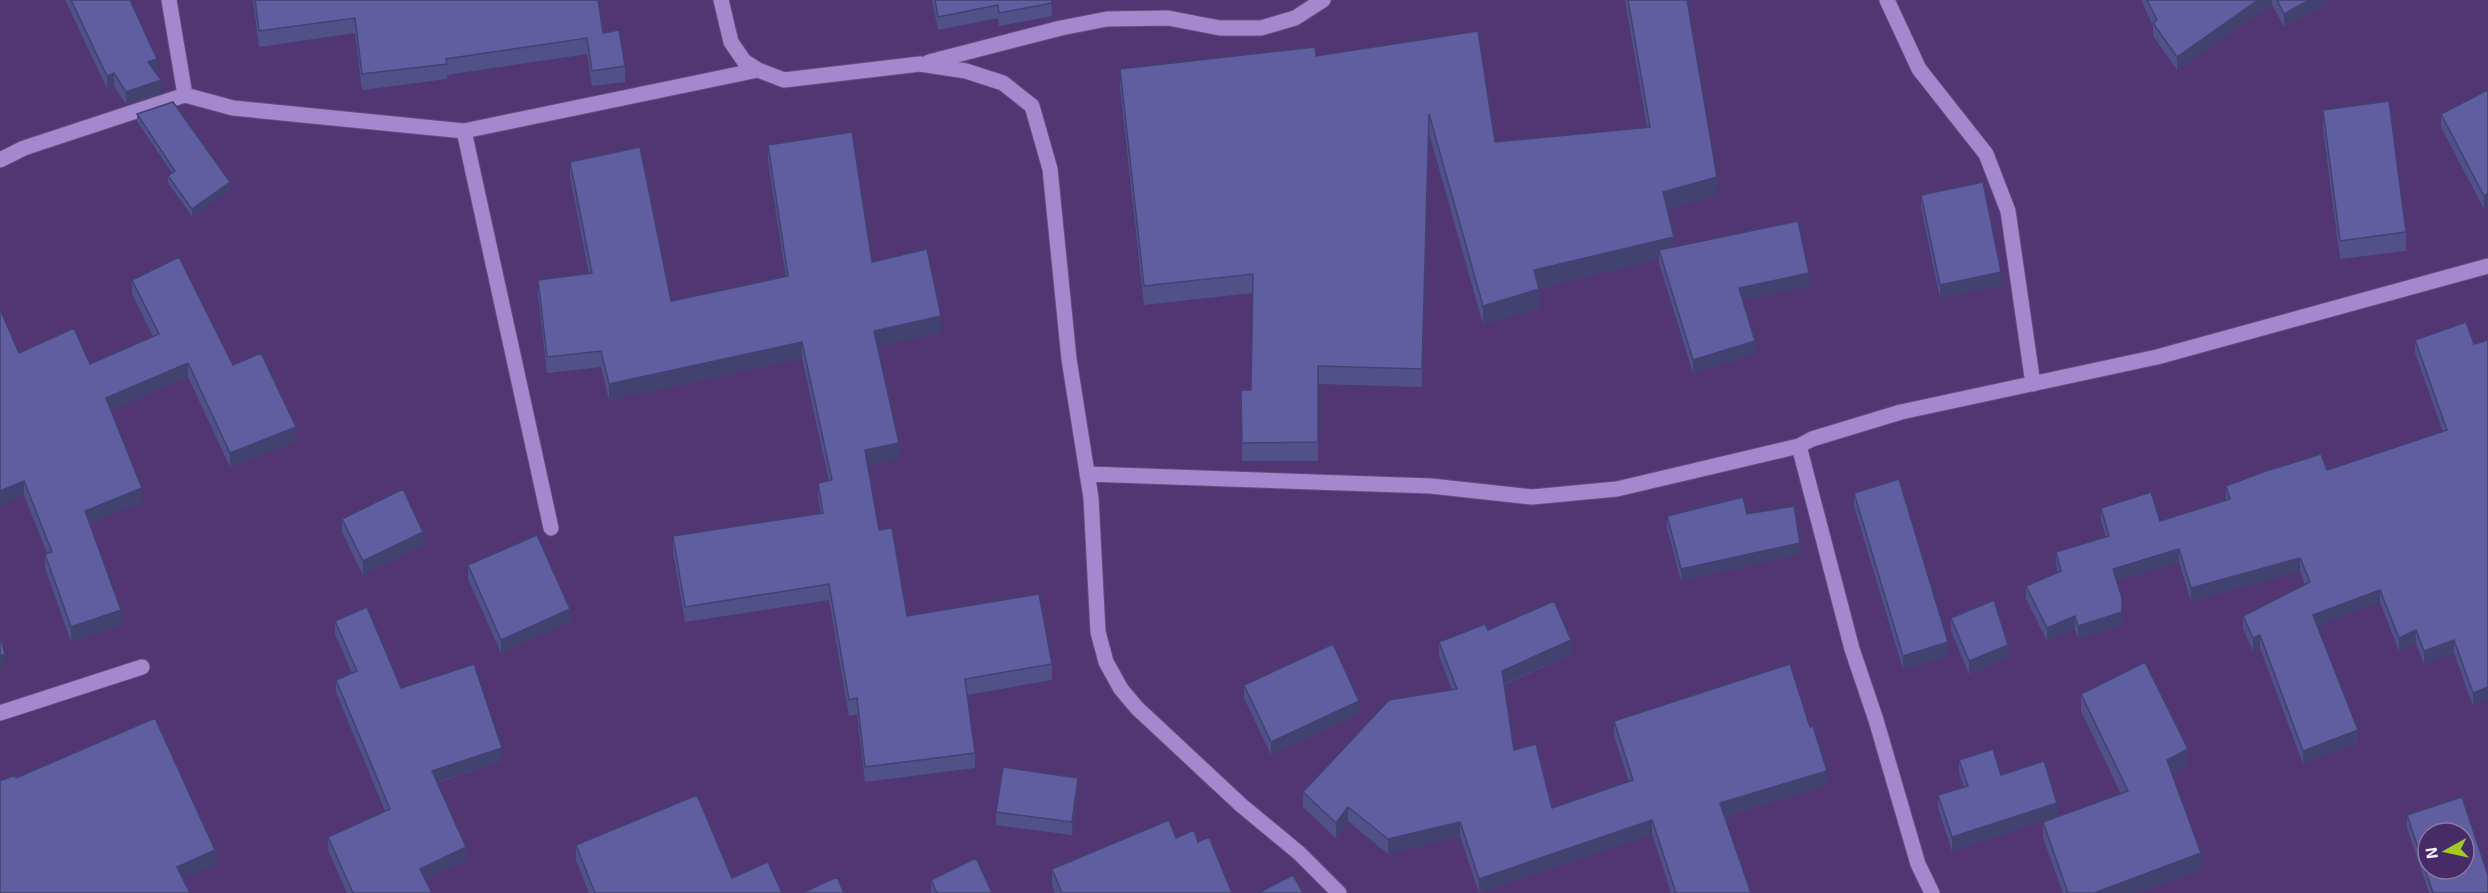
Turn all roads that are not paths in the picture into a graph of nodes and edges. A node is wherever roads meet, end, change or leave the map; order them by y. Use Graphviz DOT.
graph roads {
  1 [pos="169,0"];
  2 [pos="721,0"];
  3 [pos="1323,0"];
  4 [pos="1887,0"];
  5 [pos="920,64"];
  6 [pos="758,70"];
  7 [pos="185,95"];
  8 [pos="464,131"];
  9 [pos="0,160"];
  10 [pos="2488,266"];
  11 [pos="2032,384"];
  12 [pos="1799,446"];
  13 [pos="1087,474"];
  14 [pos="551,528"];
  15 [pos="142,667"];
  16 [pos="0,713"];
  17 [pos="1339,893"];
  18 [pos="1932,893"];
  1 -- 7 [label="street"];
  2 -- 6 [label="street"];
  3 -- 5 [label="street"];
  4 -- 11 [label="street"];
  5 -- 6 [label="street"];
  5 -- 13 [label="street"];
  6 -- 8 [label="street"];
  7 -- 8 [label="street"];
  7 -- 9 [label="street"];
  8 -- 14 [label="street"];
  10 -- 11 [label="street"];
  11 -- 12 [label="street"];
  12 -- 13 [label="street"];
  12 -- 18 [label="street"];
  13 -- 17 [label="street"];
  15 -- 16 [label="street"];
}
